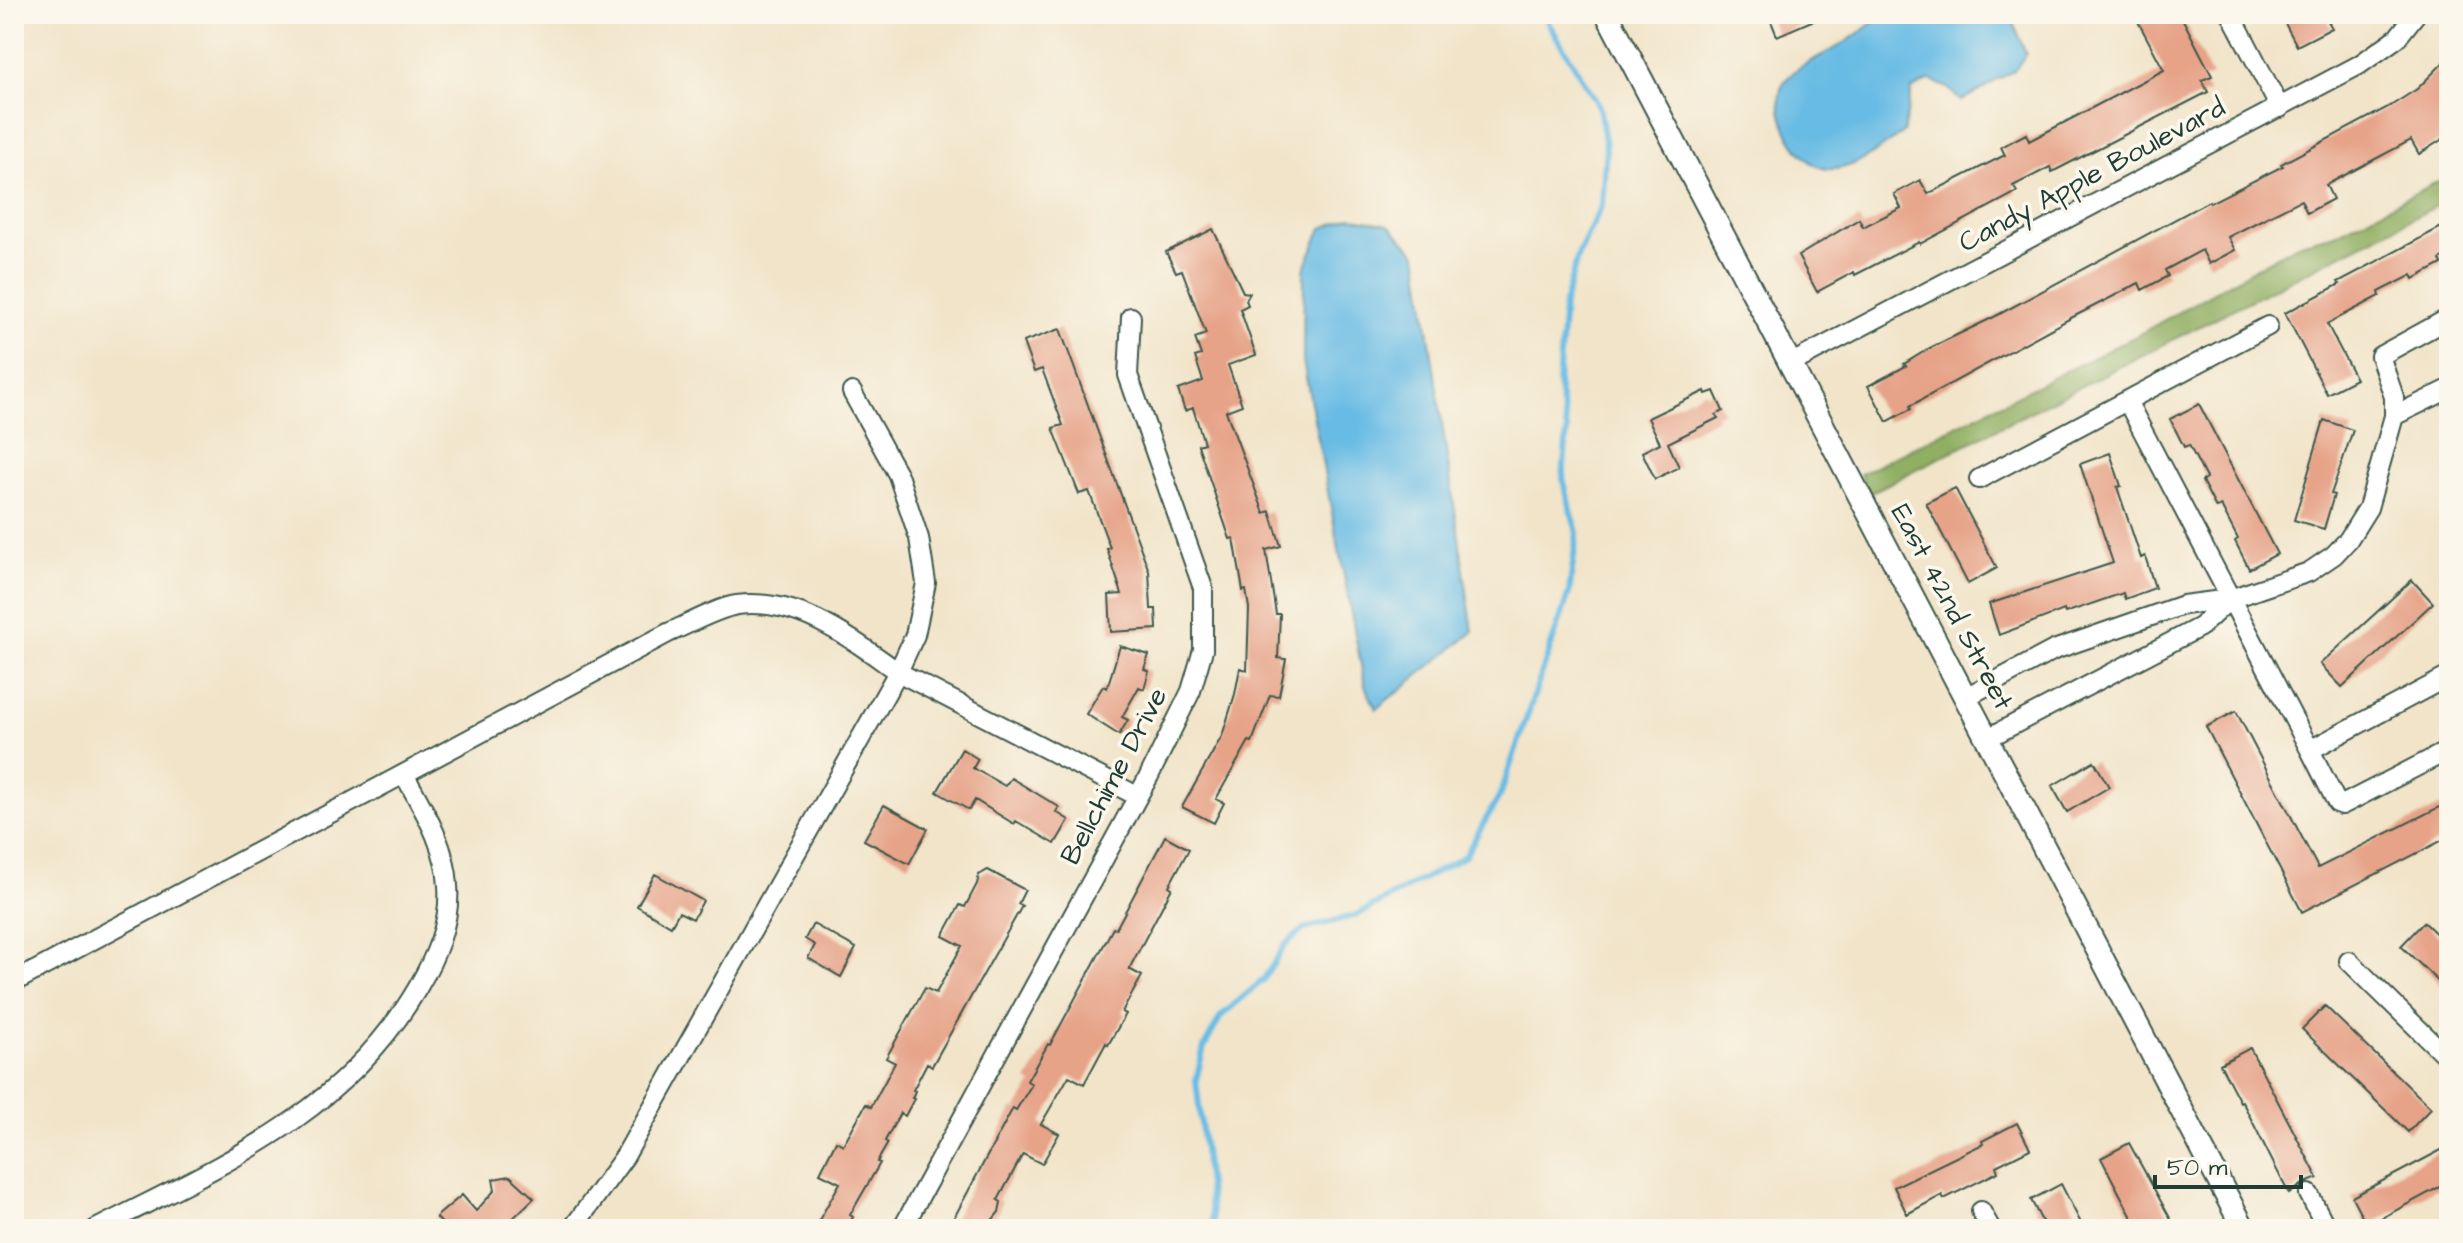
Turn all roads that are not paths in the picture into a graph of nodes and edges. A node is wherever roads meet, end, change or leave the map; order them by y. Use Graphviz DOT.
graph roads {
  1 [pos="1607,14"];
  2 [pos="2231,14"];
  3 [pos="2413,19"];
  4 [pos="2280,108"];
  5 [pos="1131,317"];
  6 [pos="2449,318"];
  7 [pos="2268,326"];
  8 [pos="1792,363"];
  9 [pos="2449,389"];
  10 [pos="852,392"];
  11 [pos="2127,401"];
  12 [pos="2394,416"];
  13 [pos="1979,479"];
  14 [pos="2230,599"];
  15 [pos="898,672"];
  16 [pos="2449,676"];
  17 [pos="1966,697"];
  18 [pos="1988,738"];
  19 [pos="2310,750"];
  20 [pos="2449,750"];
  21 [pos="404,774"];
  22 [pos="1137,796"];
  23 [pos="2349,961"];
  24 [pos="14,982"];
  25 [pos="2449,1059"];
  26 [pos="2309,1194"];
  27 [pos="1981,1211"];
  28 [pos="96,1229"];
  29 [pos="572,1229"];
  30 [pos="902,1229"];
  31 [pos="1991,1229"];
  32 [pos="2244,1229"];
  33 [pos="2327,1229"];
  1 -- 8 [label="street, East 42nd Street"];
  2 -- 4 [label="street"];
  3 -- 4 [label="street, Candy Apple Boulevard"];
  4 -- 8 [label="street, Candy Apple Boulevard"];
  5 -- 22 [label="street, Bellchime Drive"];
  6 -- 12 [label="street"];
  7 -- 11 [label="street"];
  8 -- 17 [label="street, East 42nd Street"];
  9 -- 12 [label="street"];
  10 -- 15 [label="street"];
  11 -- 13 [label="street"];
  11 -- 14 [label="street"];
  12 -- 14 [label="street"];
  14 -- 17 [label="street"];
  14 -- 18 [label="street"];
  14 -- 19 [label="street"];
  15 -- 21 [label="street"];
  15 -- 22 [label="street"];
  15 -- 29 [label="street"];
  16 -- 19 [label="street"];
  17 -- 18 [label="street, East 42nd Street"];
  18 -- 32 [label="street, East 42nd Street"];
  19 -- 20 [label="street"];
  21 -- 24 [label="street"];
  21 -- 28 [label="street"];
  22 -- 30 [label="street, Bellchime Drive"];
  23 -- 25 [label="street"];
  26 -- 33 [label="street"];
  27 -- 31 [label="street"];
}
